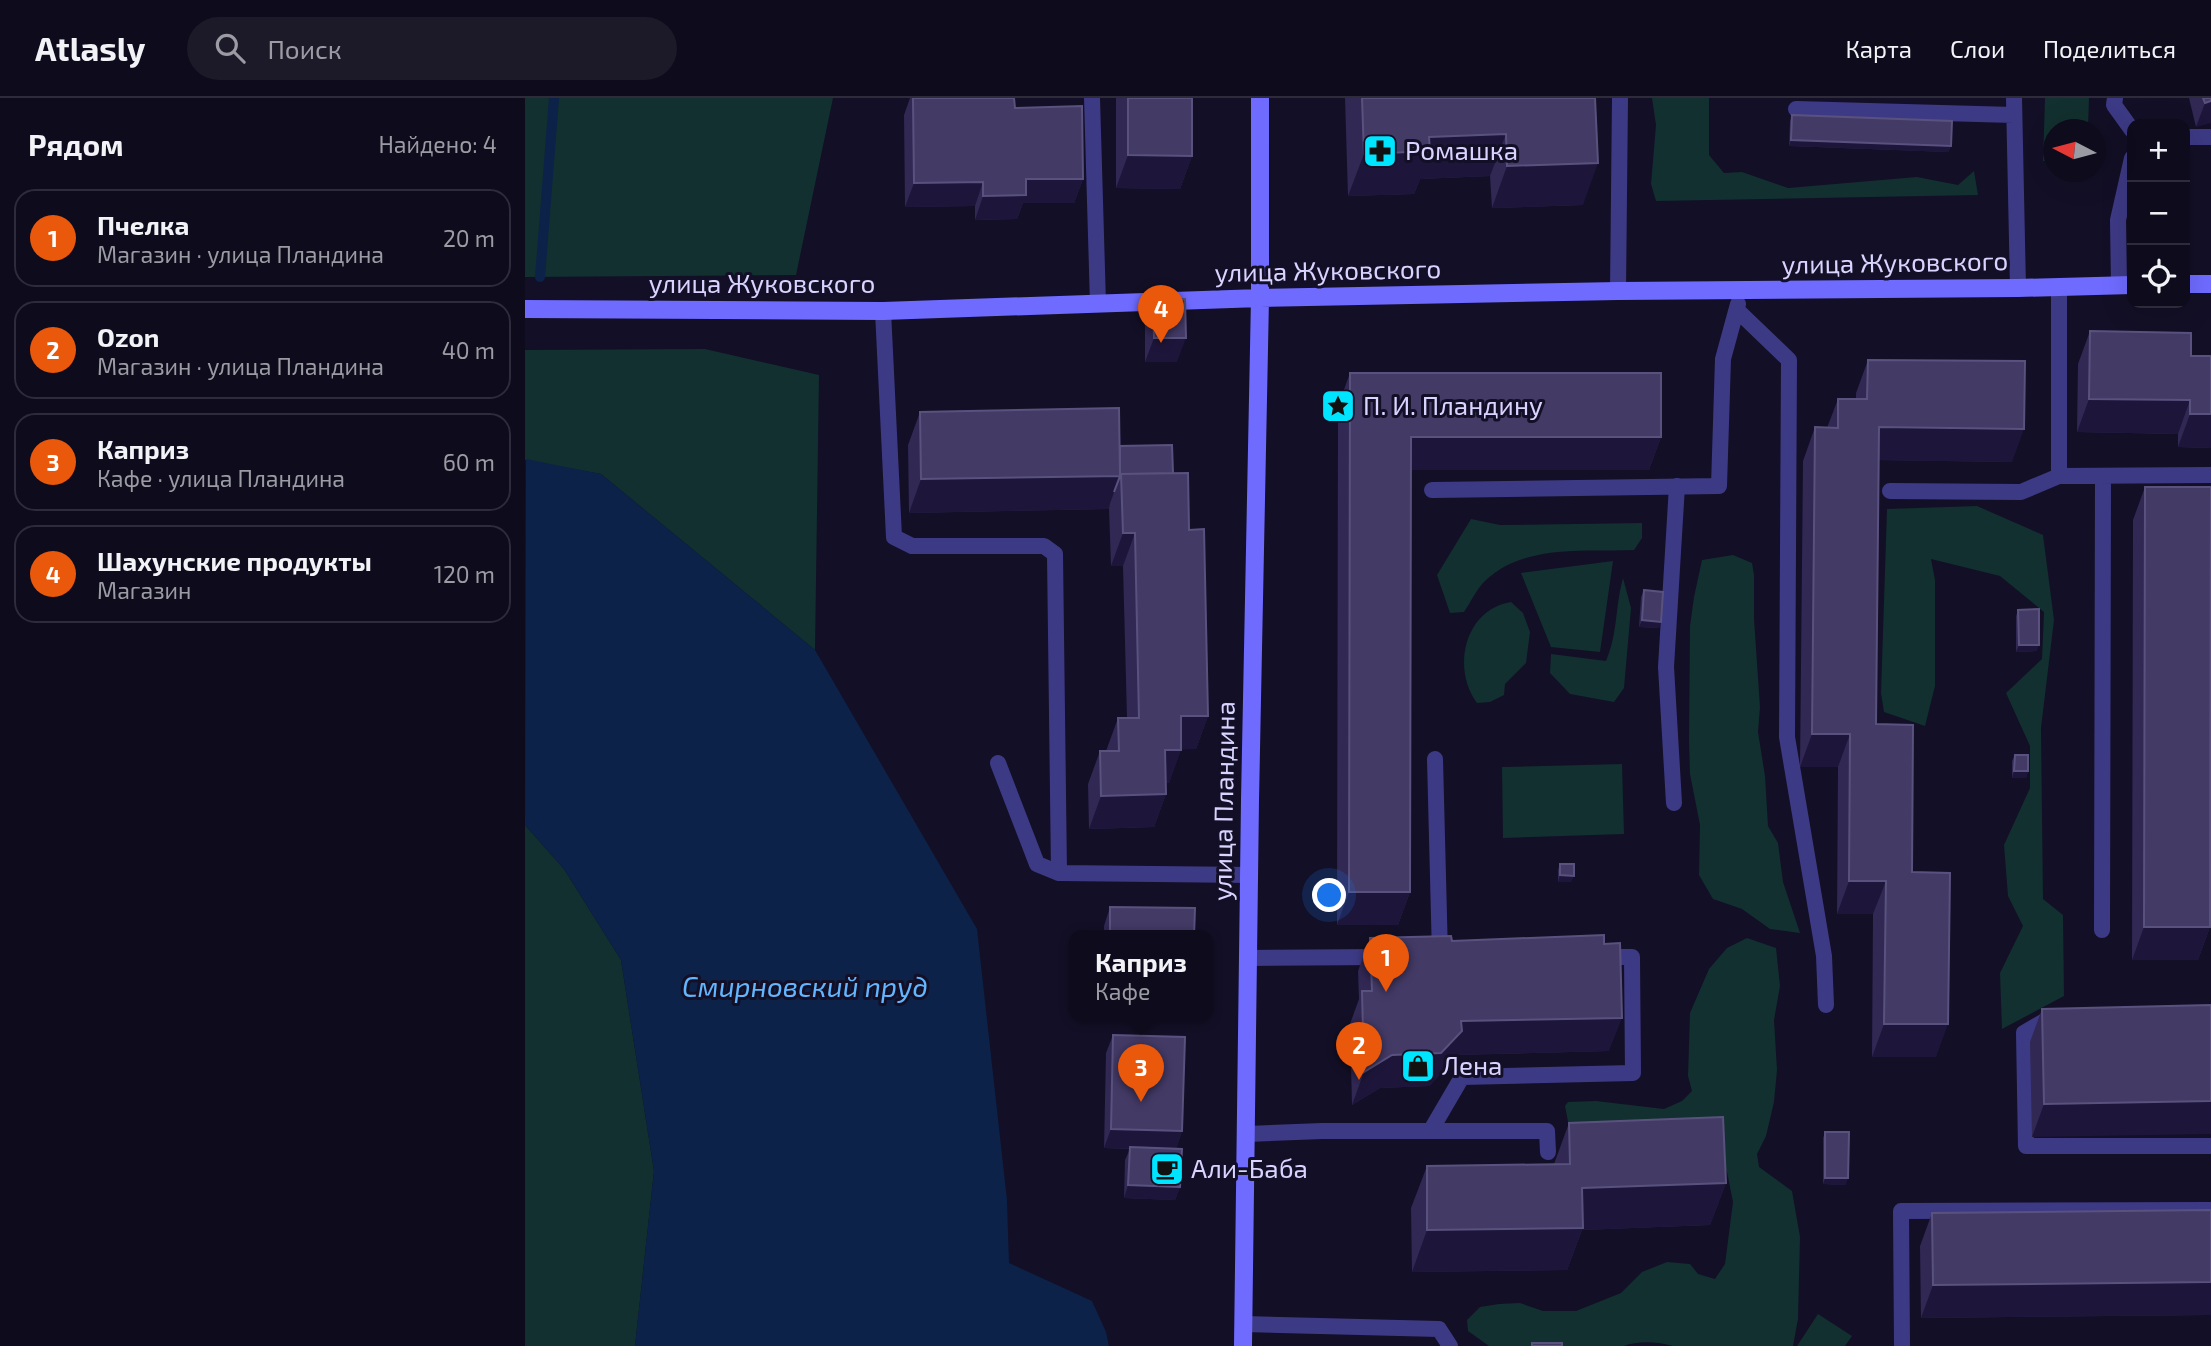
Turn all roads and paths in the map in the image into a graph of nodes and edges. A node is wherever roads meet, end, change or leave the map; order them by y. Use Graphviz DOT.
graph roads {
  1 [pos="1091,98"];
  2 [pos="1260,98"];
  3 [pos="1620,98"];
  4 [pos="2014,98"];
  5 [pos="2115,98"];
  6 [pos="1796,109"];
  7 [pos="2014,115"];
  8 [pos="2127,123"];
  9 [pos="2190,137"];
  10 [pos="2211,137"];
  11 [pos="2127,180"];
  12 [pos="2190,284"];
  13 [pos="2211,284"];
  14 [pos="2126,285"];
  15 [pos="2018,288"];
  16 [pos="2059,288"];
  17 [pos="1618,291"];
  18 [pos="1739,291"];
  19 [pos="1260,298"];
  20 [pos="1098,304"];
  21 [pos="525,309"];
  22 [pos="883,311"];
  23 [pos="1738,311"];
  24 [pos="2211,475"];
  25 [pos="2059,476"];
  26 [pos="2102,476"];
  27 [pos="1677,486"];
  28 [pos="1432,490"];
  29 [pos="1890,491"];
  30 [pos="1435,759"];
  31 [pos="998,763"];
  32 [pos="1674,803"];
  33 [pos="1059,873"];
  34 [pos="1249,875"];
  35 [pos="2102,930"];
  36 [pos="1399,957"];
  37 [pos="1440,957"];
  38 [pos="1591,957"];
  39 [pos="1249,958"];
  40 [pos="1826,1005"];
  41 [pos="2065,1009"];
  42 [pos="1430,1130"];
  43 [pos="1247,1134"];
  44 [pos="2211,1146"];
  45 [pos="1548,1152"];
  46 [pos="2211,1210"];
  47 [pos="1244,1324"];
  48 [pos="1243,1346"];
  49 [pos="1450,1346"];
  50 [pos="1902,1346"];
  1 -- 20 [label="lane"];
  2 -- 19 [label="street, улица Пландина"];
  3 -- 17 [label="lane"];
  4 -- 7 [label="lane"];
  5 -- 8 [label="lane"];
  6 -- 7 [label="lane"];
  7 -- 15 [label="lane"];
  9 -- 10 [label="lane"];
  11 -- 14 [label="lane"];
  12 -- 13 [label="street"];
  14 -- 16 [label="street, улица Жуковского"];
  15 -- 16 [label="street, улица Жуковского"];
  15 -- 18 [label="street, улица Жуковского"];
  16 -- 25 [label="lane"];
  17 -- 18 [label="street, улица Жуковского"];
  17 -- 19 [label="street, улица Жуковского"];
  18 -- 23 [label="lane"];
  19 -- 20 [label="street, улица Жуковского"];
  19 -- 34 [label="street, улица Пландина"];
  20 -- 22 [label="street, улица Жуковского"];
  21 -- 22 [label="street, улица Жуковского"];
  22 -- 33 [label="lane"];
  23 -- 27 [label="lane"];
  23 -- 40 [label="lane"];
  24 -- 26 [label="lane"];
  25 -- 26 [label="lane"];
  25 -- 29 [label="lane"];
  26 -- 35 [label="lane"];
  27 -- 28 [label="lane"];
  27 -- 32 [label="lane"];
  30 -- 37 [label="lane"];
  31 -- 33 [label="lane"];
  33 -- 34 [label="lane"];
  34 -- 39 [label="street, улица Пландина"];
  36 -- 39 [label="lane"];
  38 -- 42 [label="lane"];
  39 -- 43 [label="street, улица Пландина"];
  41 -- 44 [label="lane"];
  42 -- 43 [label="lane"];
  42 -- 45 [label="lane"];
  43 -- 47 [label="street, улица Пландина"];
  46 -- 50 [label="lane"];
  47 -- 48 [label="street, улица Пландина"];
  47 -- 49 [label="lane"];
}
